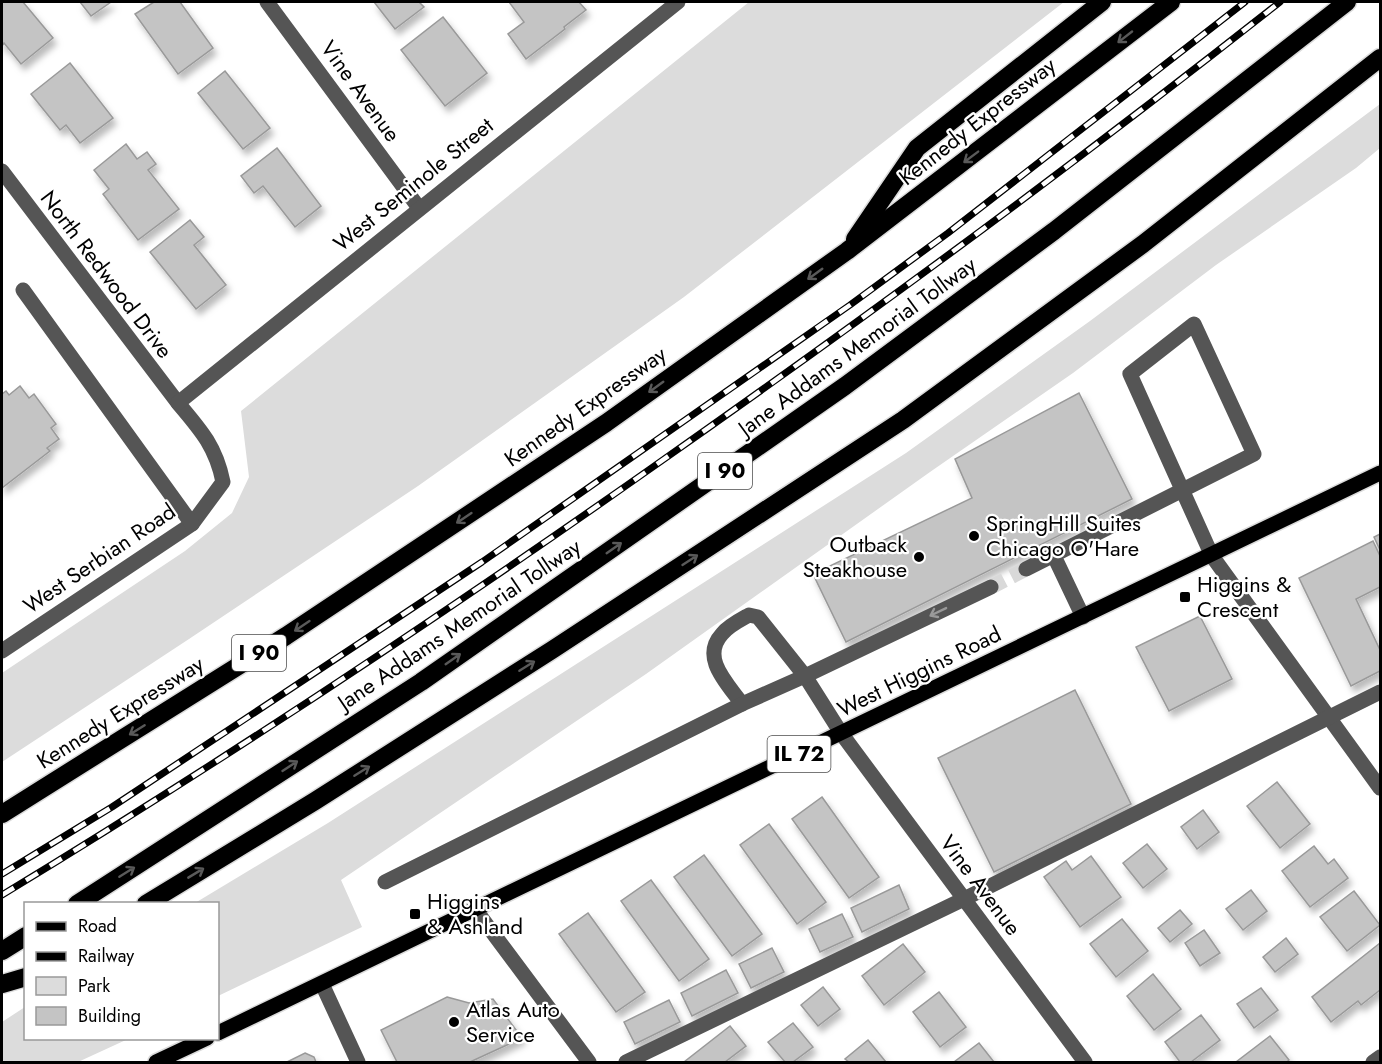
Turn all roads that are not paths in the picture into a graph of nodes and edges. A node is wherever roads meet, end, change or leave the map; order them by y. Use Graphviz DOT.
graph roads {
  1 [pos="267,2"];
  2 [pos="676,2"];
  3 [pos="1102,2"];
  4 [pos="1171,2"];
  5 [pos="1347,2"];
  6 [pos="1380,58"];
  7 [pos="2,171"];
  8 [pos="418,208"];
  9 [pos="847,251"];
  10 [pos="23,290"];
  11 [pos="178,403"];
  12 [pos="1380,473"];
  13 [pos="1184,490"];
  14 [pos="192,524"];
  15 [pos="1054,555"];
  16 [pos="1212,556"];
  17 [pos="1026,569"];
  18 [pos="991,587"];
  19 [pos="1083,617"];
  20 [pos="2,651"];
  21 [pos="805,676"];
  22 [pos="1380,692"];
  23 [pos="742,704"];
  24 [pos="1329,717"];
  25 [pos="841,733"];
  26 [pos="1380,788"];
  27 [pos="2,814"];
  28 [pos="385,882"];
  29 [pos="964,899"];
  30 [pos="79,902"];
  31 [pos="148,902"];
  32 [pos="475,909"];
  33 [pos="24,937"];
  34 [pos="2,951"];
  35 [pos="24,978"];
  36 [pos="2,984"];
  37 [pos="322,984"];
  38 [pos="219,1033"];
  39 [pos="203,1040"];
  40 [pos="1380,1057"];
  41 [pos="156,1062"];
  42 [pos="358,1062"];
  43 [pos="589,1062"];
  44 [pos="626,1062"];
  45 [pos="1085,1062"];
  46 [pos="1373,1062"];
  1 -- 8 [label="street, Vine Avenue"];
  2 -- 8 [label="street, West Seminole Street"];
  3 -- 9 [label="highway"];
  4 -- 9 [label="highway, Kennedy Expressway / I 90, one-way"];
  30 -- 5 [label="highway, Jane Addams Memorial Tollway / I 90, one-way"];
  31 -- 6 [label="highway, one-way"];
  7 -- 11 [label="street, North Redwood Drive"];
  8 -- 11 [label="street, West Seminole Street"];
  9 -- 27 [label="highway, Kennedy Expressway / I 90, one-way"];
  10 -- 14 [label="street"];
  11 -- 14 [label="street, West Serbian Road"];
  12 -- 16 [label="main road, West Higgins Road / IL 72"];
  13 -- 13 [label="street"];
  13 -- 15 [label="street"];
  13 -- 16 [label="street"];
  14 -- 20 [label="street, West Serbian Road"];
  15 -- 17 [label="street"];
  15 -- 19 [label="street"];
  16 -- 19 [label="main road, West Higgins Road / IL 72"];
  16 -- 24 [label="street"];
  18 -- 21 [label="street, one-way"];
  19 -- 25 [label="main road, West Higgins Road / IL 72"];
  21 -- 23 [label="street"];
  21 -- 23 [label="street, Vine Avenue"];
  21 -- 25 [label="street, Vine Avenue"];
  22 -- 24 [label="street"];
  23 -- 28 [label="street"];
  24 -- 26 [label="street"];
  24 -- 29 [label="street"];
  25 -- 29 [label="street, Vine Avenue"];
  25 -- 32 [label="main road, West Higgins Road / IL 72"];
  29 -- 44 [label="street"];
  29 -- 45 [label="street, Vine Avenue"];
  32 -- 37 [label="main road, West Higgins Road / IL 72"];
  32 -- 43 [label="street"];
  33 -- 34 [label="highway"];
  35 -- 36 [label="highway"];
  37 -- 38 [label="main road, West Higgins Road / IL 72"];
  37 -- 42 [label="street"];
  39 -- 41 [label="main road"];
  40 -- 46 [label="street"];
}
